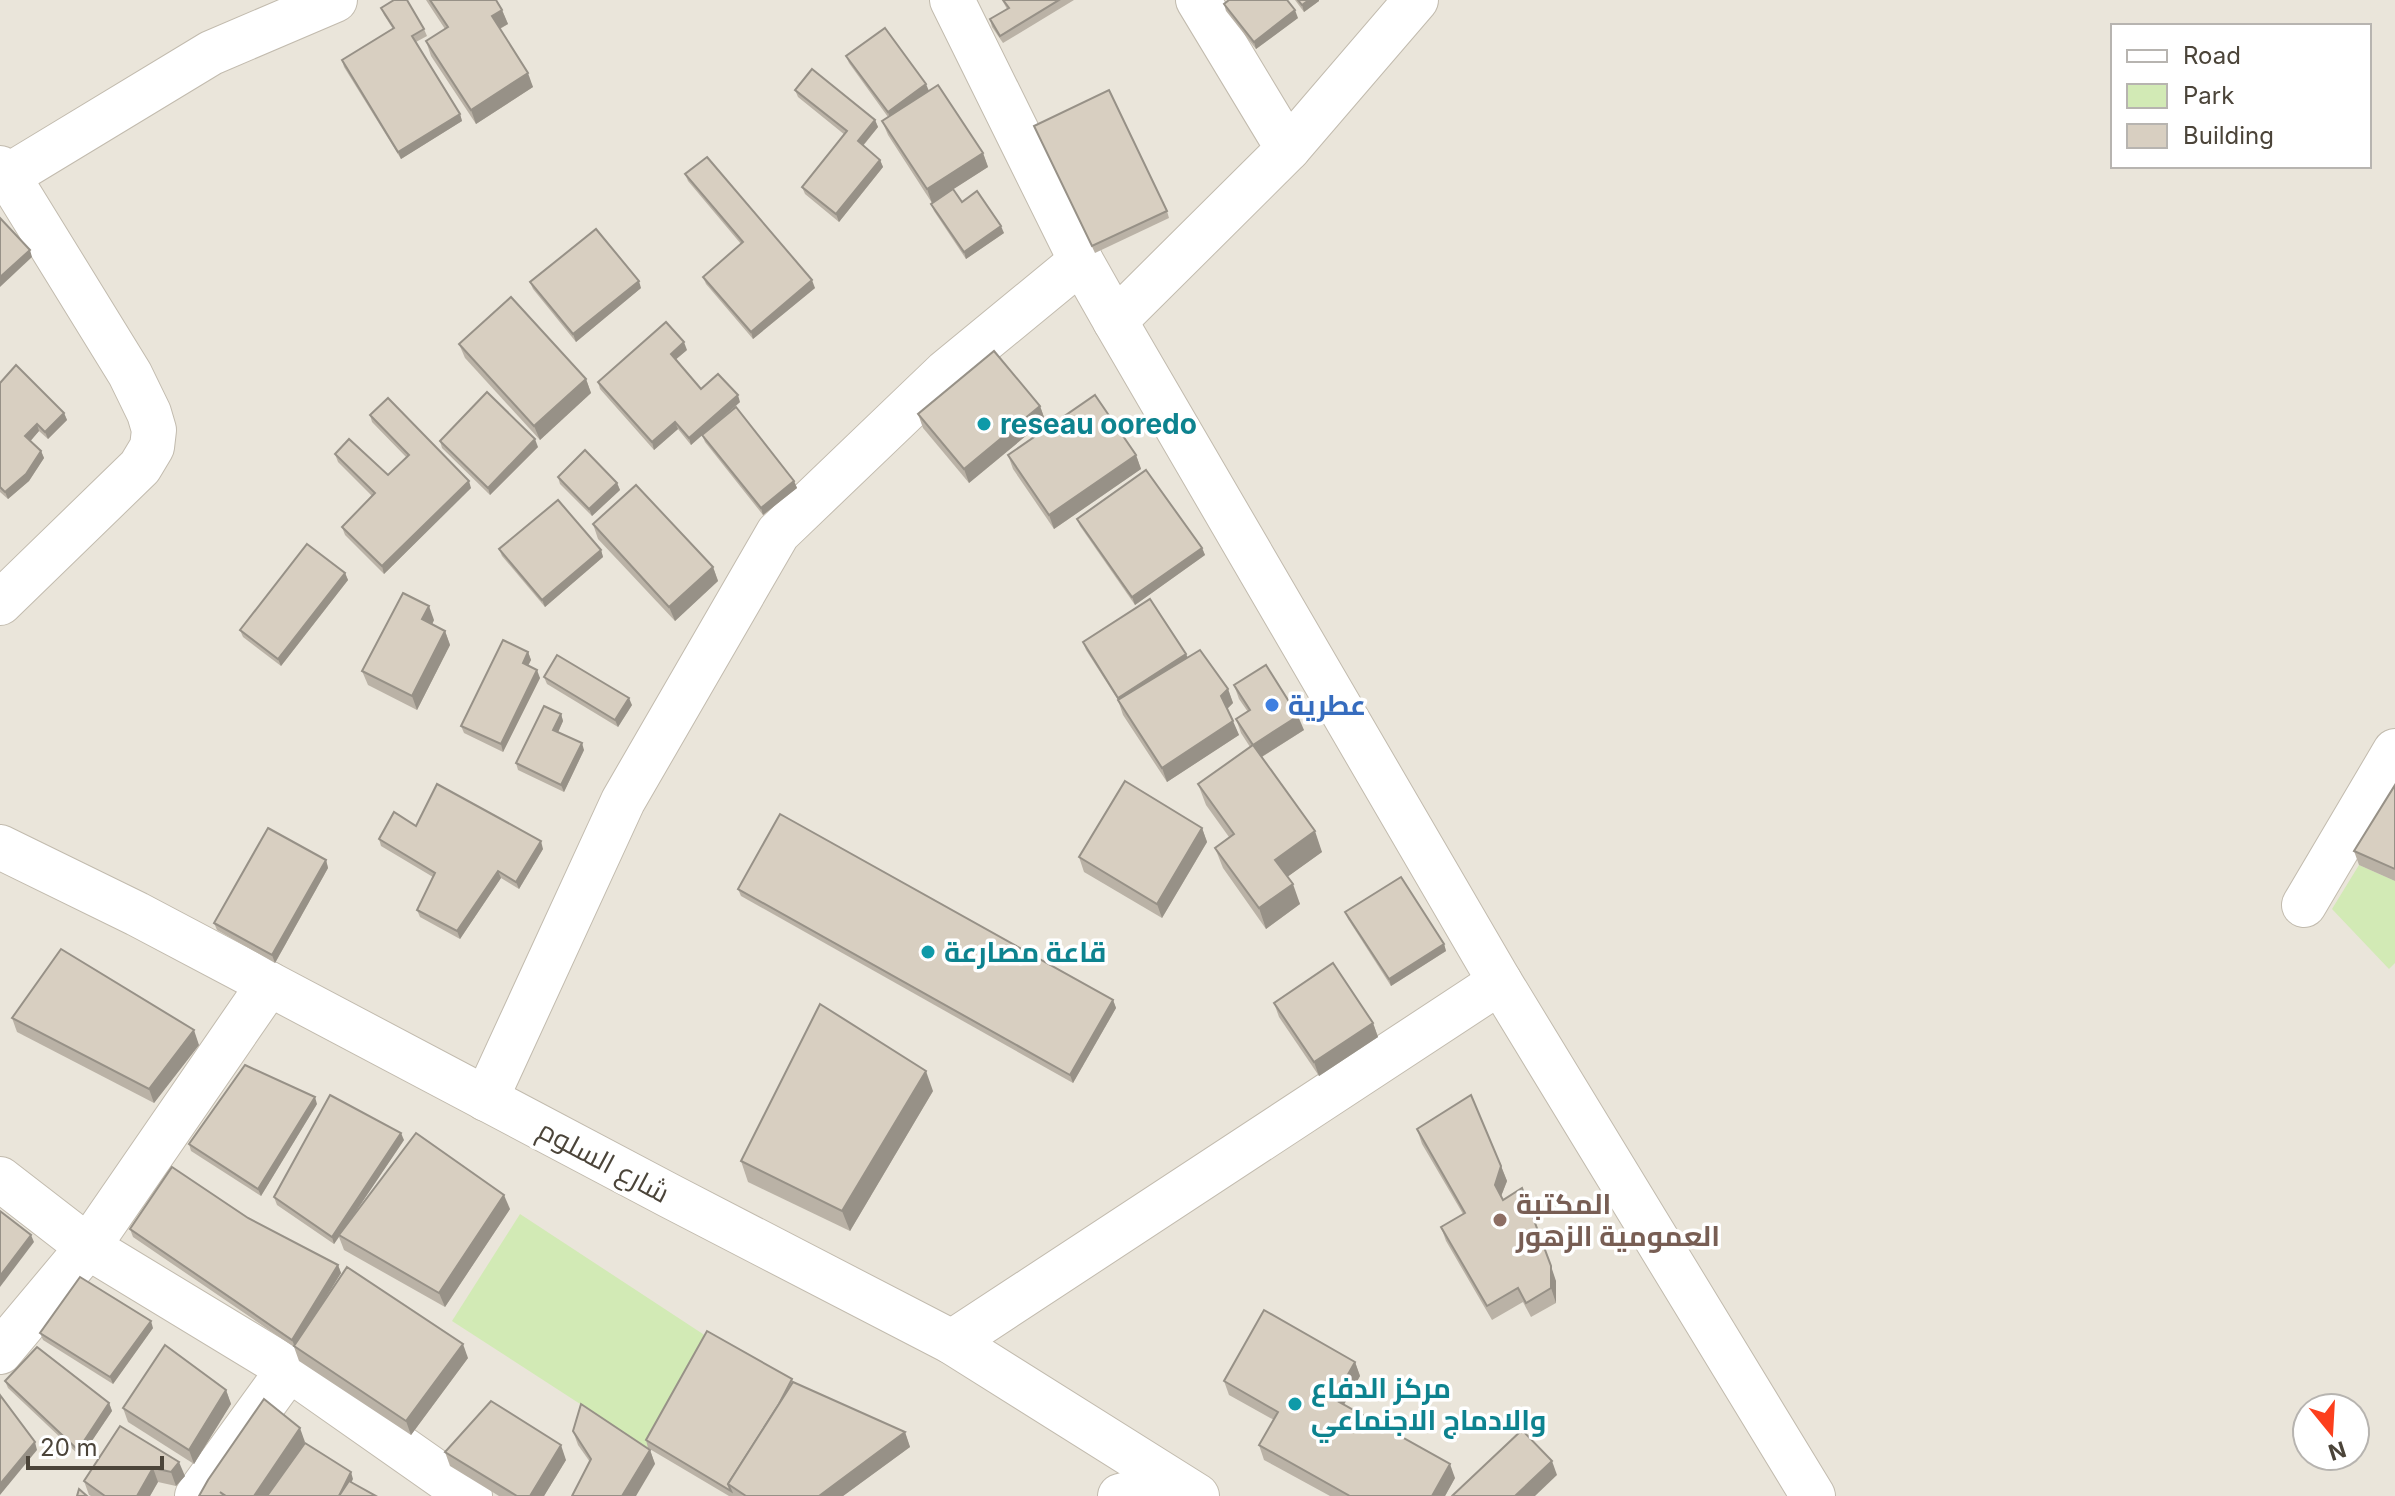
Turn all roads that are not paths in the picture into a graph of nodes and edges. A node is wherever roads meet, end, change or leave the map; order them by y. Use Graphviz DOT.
graph roads {
  1 [pos="335,0"];
  2 [pos="952,0"];
  3 [pos="1198,0"];
  4 [pos="1416,0"];
  5 [pos="1288,149"];
  6 [pos="3,176"];
  7 [pos="1081,261"];
  8 [pos="1115,321"];
  9 [pos="0,603"];
  10 [pos="2395,751"];
  11 [pos="0,847"];
  12 [pos="2304,905"];
  13 [pos="1500,982"];
  14 [pos="269,984"];
  15 [pos="486,1099"];
  16 [pos="0,1179"];
  17 [pos="88,1247"];
  18 [pos="952,1342"];
  19 [pos="0,1352"];
  20 [pos="289,1369"];
  21 [pos="1180,1491"];
  22 [pos="197,1496"];
  23 [pos="470,1496"];
  24 [pos="1120,1496"];
  25 [pos="1813,1496"];
  1 -- 6 [label="street"];
  2 -- 7 [label="street"];
  3 -- 5 [label="street"];
  4 -- 5 [label="street"];
  5 -- 8 [label="street"];
  6 -- 9 [label="street"];
  7 -- 8 [label="street"];
  7 -- 15 [label="street"];
  8 -- 13 [label="street"];
  10 -- 12 [label="street"];
  11 -- 14 [label="street, شارع السلوم"];
  13 -- 18 [label="street"];
  13 -- 25 [label="street"];
  14 -- 15 [label="street, شارع السلوم"];
  14 -- 17 [label="street"];
  15 -- 18 [label="street, شارع السلوم"];
  16 -- 17 [label="street"];
  17 -- 19 [label="street"];
  17 -- 20 [label="street"];
  18 -- 21 [label="street, شارع السلوم"];
  20 -- 22 [label="street"];
  20 -- 23 [label="street"];
  21 -- 24 [label="street"];
}
